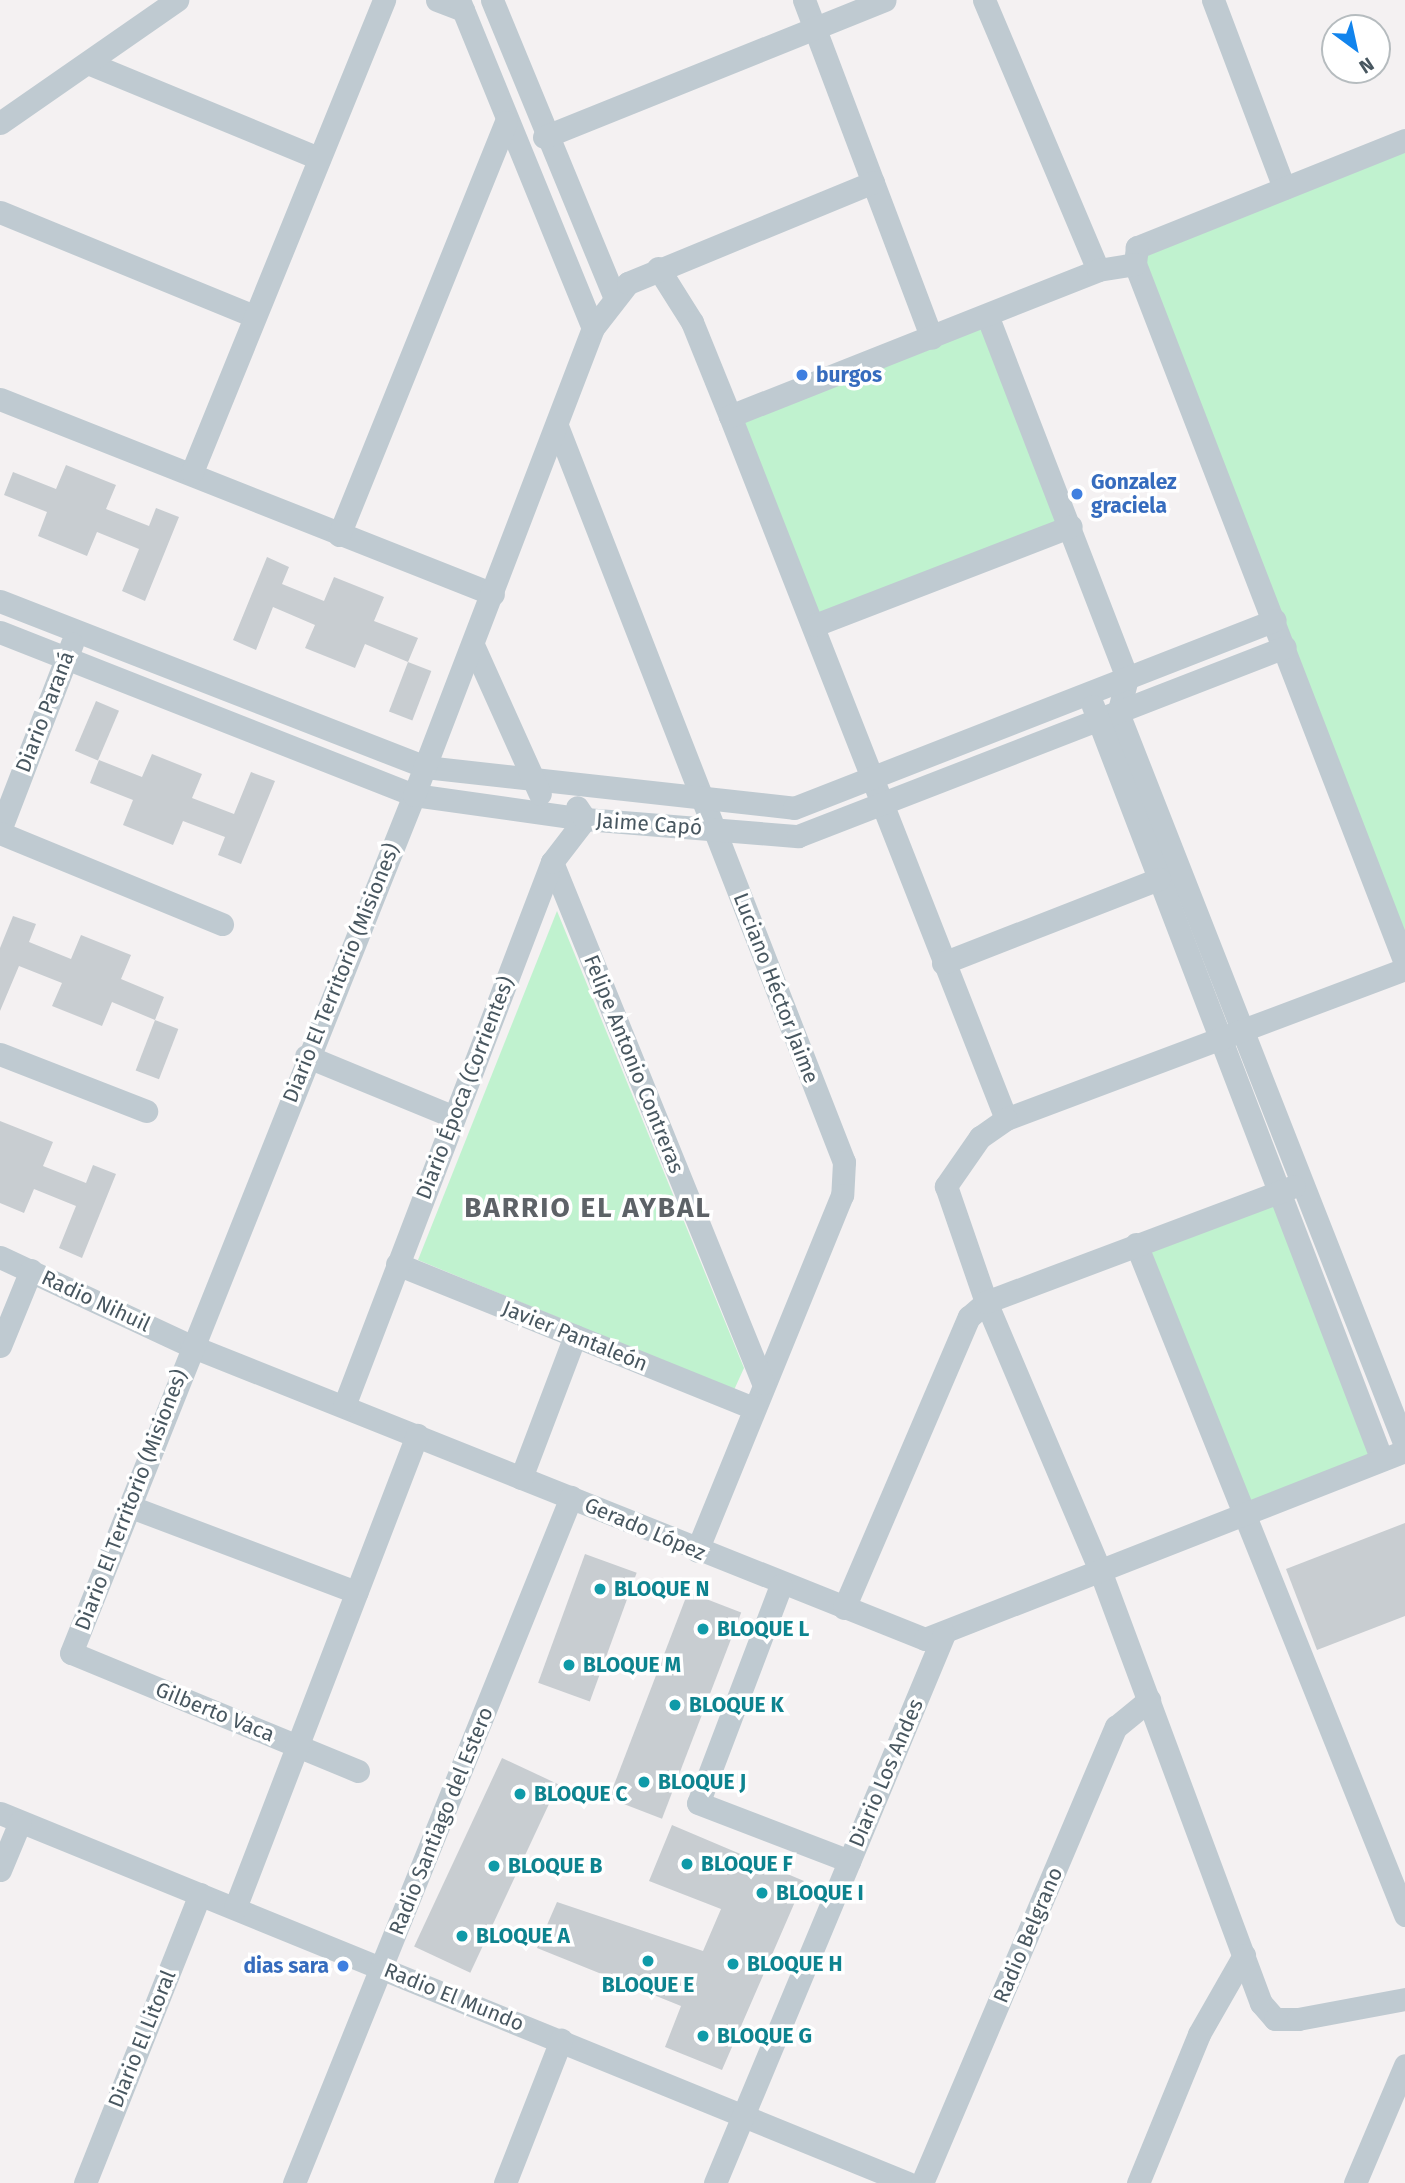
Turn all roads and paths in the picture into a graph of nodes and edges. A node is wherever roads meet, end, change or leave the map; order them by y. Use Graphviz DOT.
graph roads {
  1 [pos="177,0"];
  2 [pos="384,0"];
  3 [pos="437,0"];
  4 [pos="492,0"];
  5 [pos="804,0"];
  6 [pos="884,0"];
  7 [pos="984,0"];
  8 [pos="1213,0"];
  9 [pos="461,5"];
  10 [pos="815,29"];
  11 [pos="88,63"];
  12 [pos="506,122"];
  13 [pos="0,123"];
  14 [pos="544,137"];
  15 [pos="1405,140"];
  16 [pos="319,158"];
  17 [pos="873,182"];
  18 [pos="1284,188"];
  19 [pos="0,212"];
  20 [pos="1135,264"];
  21 [pos="658,268"];
  22 [pos="1098,270"];
  23 [pos="614,296"];
  24 [pos="987,315"];
  25 [pos="254,316"];
  26 [pos="593,328"];
  27 [pos="932,338"];
  28 [pos="0,399"];
  29 [pos="730,416"];
  30 [pos="557,426"];
  31 [pos="192,472"];
  32 [pos="1071,526"];
  33 [pos="339,535"];
  34 [pos="493,594"];
  35 [pos="0,601"];
  36 [pos="1275,620"];
  37 [pos="815,625"];
  38 [pos="0,632"];
  39 [pos="76,633"];
  40 [pos="473,645"];
  41 [pos="1285,648"];
  42 [pos="66,658"];
  43 [pos="1128,678"];
  44 [pos="1088,694"];
  45 [pos="1108,717"];
  46 [pos="425,767"];
  47 [pos="872,778"];
  48 [pos="536,783"];
  49 [pos="562,783"];
  50 [pos="414,795"];
  51 [pos="702,798"];
  52 [pos="880,805"];
  53 [pos="545,811"];
  54 [pos="585,819"];
  55 [pos="714,828"];
  56 [pos="0,831"];
  57 [pos="552,862"];
  58 [pos="1159,879"];
  59 [pos="222,924"];
  60 [pos="943,963"];
  61 [pos="1405,963"];
  62 [pos="1405,969"];
  63 [pos="1241,1029"];
  64 [pos="1219,1035"];
  65 [pos="0,1054"];
  66 [pos="306,1056"];
  67 [pos="146,1111"];
  68 [pos="454,1117"];
  69 [pos="1006,1119"];
  70 [pos="1301,1184"];
  71 [pos="1279,1191"];
  72 [pos="1136,1244"];
  73 [pos="0,1257"];
  74 [pos="397,1264"];
  75 [pos="31,1270"];
  76 [pos="986,1302"];
  77 [pos="575,1336"];
  78 [pos="0,1346"];
  79 [pos="191,1346"];
  80 [pos="763,1383"];
  81 [pos="344,1406"];
  82 [pos="753,1408"];
  83 [pos="417,1435"];
  84 [pos="1405,1445"];
  85 [pos="1405,1451"];
  86 [pos="1382,1460"];
  87 [pos="521,1478"];
  88 [pos="571,1497"];
  89 [pos="131,1507"];
  90 [pos="1249,1514"];
  91 [pos="696,1551"];
  92 [pos="1101,1573"];
  93 [pos="781,1585"];
  94 [pos="356,1592"];
  95 [pos="844,1608"];
  96 [pos="944,1634"];
  97 [pos="71,1653"];
  98 [pos="1149,1700"];
  99 [pos="297,1746"];
  100 [pos="358,1771"];
  101 [pos="10,1818"];
  102 [pos="849,1861"];
  103 [pos="0,1870"];
  104 [pos="200,1894"];
  105 [pos="235,1908"];
  106 [pos="1405,1915"];
  107 [pos="1244,1955"];
  108 [pos="381,1968"];
  109 [pos="1405,1999"];
  110 [pos="562,2040"];
  111 [pos="1405,2065"];
  112 [pos="743,2113"];
  113 [pos="85,2183"];
  114 [pos="294,2183"];
  115 [pos="505,2183"];
  116 [pos="715,2183"];
  117 [pos="908,2183"];
  118 [pos="922,2183"];
  119 [pos="1138,2183"];
  120 [pos="1355,2183"];
  1 -- 11 [label="street"];
  2 -- 16 [label="street"];
  3 -- 9 [label="street"];
  4 -- 14 [label="street"];
  5 -- 10 [label="street"];
  6 -- 10 [label="street"];
  7 -- 22 [label="street"];
  8 -- 18 [label="street"];
  9 -- 12 [label="street"];
  10 -- 14 [label="street"];
  10 -- 17 [label="street"];
  11 -- 13 [label="street"];
  11 -- 16 [label="street"];
  12 -- 26 [label="street"];
  12 -- 33 [label="street"];
  14 -- 23 [label="street"];
  15 -- 18 [label="street"];
  16 -- 25 [label="street"];
  17 -- 21 [label="street"];
  17 -- 27 [label="street"];
  18 -- 20 [label="street"];
  19 -- 25 [label="street"];
  20 -- 22 [label="street"];
  20 -- 36 [label="street"];
  21 -- 23 [label="street"];
  21 -- 29 [label="street"];
  22 -- 24 [label="street"];
  23 -- 26 [label="street, Diario El Territorio (Misiones)"];
  24 -- 27 [label="street"];
  24 -- 32 [label="street"];
  25 -- 31 [label="street"];
  26 -- 30 [label="street, Diario El Territorio (Misiones)"];
  27 -- 29 [label="street"];
  28 -- 31 [label="street"];
  29 -- 37 [label="street"];
  30 -- 34 [label="street, Diario El Territorio (Misiones)"];
  30 -- 51 [label="street, Luciano Héctor Jaime"];
  31 -- 33 [label="street"];
  32 -- 37 [label="street"];
  32 -- 43 [label="street"];
  33 -- 34 [label="street"];
  34 -- 40 [label="street, Diario El Territorio (Misiones)"];
  35 -- 39 [label="street, Jaime Capó"];
  36 -- 41 [label="street"];
  36 -- 43 [label="street, Jaime Capó"];
  37 -- 47 [label="street"];
  38 -- 42 [label="street, Jaime Capó"];
  39 -- 42 [label="street, Diario Paraná"];
  39 -- 46 [label="street, Jaime Capó"];
  40 -- 46 [label="street, Diario El Territorio (Misiones)"];
  40 -- 48 [label="street"];
  41 -- 45 [label="street, Jaime Capó"];
  41 -- 61 [label="street"];
  42 -- 50 [label="street, Jaime Capó"];
  42 -- 56 [label="street, Diario Paraná"];
  43 -- 44 [label="street, Jaime Capó"];
  43 -- 45 [label="street"];
  44 -- 45 [label="street"];
  44 -- 47 [label="street, Jaime Capó"];
  45 -- 52 [label="street, Jaime Capó"];
  45 -- 58 [label="street"];
  45 -- 63 [label="street"];
  46 -- 48 [label="street, Jaime Capó"];
  46 -- 50 [label="street, Diario El Territorio (Misiones)"];
  47 -- 51 [label="street, Jaime Capó"];
  47 -- 52 [label="street"];
  48 -- 49 [label="street, Jaime Capó"];
  48 -- 53 [label="street"];
  49 -- 51 [label="street, Jaime Capó"];
  49 -- 54 [label="street"];
  50 -- 53 [label="street, Jaime Capó"];
  50 -- 66 [label="street, Diario El Territorio (Misiones)"];
  51 -- 55 [label="street, Luciano Héctor Jaime"];
  52 -- 55 [label="street, Jaime Capó"];
  52 -- 60 [label="street"];
  53 -- 54 [label="street, Jaime Capó"];
  54 -- 55 [label="street, Jaime Capó"];
  54 -- 57 [label="street, Diario Época (Corrientes)"];
  55 -- 80 [label="street, Luciano Héctor Jaime"];
  56 -- 59 [label="street"];
  57 -- 68 [label="street, Diario Época (Corrientes)"];
  57 -- 80 [label="street, Felipe Antonio Contreras"];
  58 -- 60 [label="street"];
  58 -- 64 [label="street"];
  60 -- 69 [label="street"];
  62 -- 63 [label="street"];
  63 -- 64 [label="street"];
  63 -- 70 [label="street"];
  64 -- 69 [label="street"];
  64 -- 71 [label="street"];
  65 -- 67 [label="street"];
  66 -- 68 [label="street"];
  66 -- 79 [label="street, Diario El Territorio (Misiones)"];
  68 -- 74 [label="street, Diario Época (Corrientes)"];
  69 -- 76 [label="street"];
  70 -- 71 [label="street"];
  70 -- 84 [label="street"];
  71 -- 72 [label="street"];
  71 -- 86 [label="street"];
  72 -- 76 [label="street"];
  72 -- 90 [label="street"];
  73 -- 75 [label="street, Radio Nihuil"];
  74 -- 77 [label="street, Javier Pantaleón"];
  74 -- 81 [label="street, Diario Época (Corrientes)"];
  75 -- 78 [label="street"];
  75 -- 79 [label="street, Radio Nihuil"];
  76 -- 92 [label="street"];
  76 -- 95 [label="street"];
  77 -- 82 [label="street, Javier Pantaleón"];
  77 -- 87 [label="street"];
  79 -- 81 [label="street, Gerado López"];
  79 -- 89 [label="street, Diario El Territorio (Misiones)"];
  80 -- 82 [label="street, Luciano Héctor Jaime"];
  81 -- 83 [label="street, Gerado López"];
  82 -- 91 [label="street, Luciano Héctor Jaime"];
  83 -- 87 [label="street, Gerado López"];
  83 -- 94 [label="street"];
  85 -- 86 [label="street, Gerado López"];
  86 -- 90 [label="street, Gerado López"];
  87 -- 88 [label="street, Gerado López"];
  88 -- 91 [label="street, Gerado López"];
  88 -- 108 [label="street, Radio Santiago del Estero"];
  89 -- 94 [label="street"];
  89 -- 97 [label="street, Diario El Territorio (Misiones)"];
  90 -- 92 [label="street, Gerado López"];
  90 -- 106 [label="street"];
  91 -- 93 [label="street, Gerado López"];
  92 -- 96 [label="street, Gerado López"];
  92 -- 98 [label="street"];
  93 -- 95 [label="street, Gerado López"];
  93 -- 102 [label="street"];
  94 -- 99 [label="street"];
  95 -- 96 [label="street, Gerado López"];
  96 -- 102 [label="street, Diario Los Andes"];
  97 -- 99 [label="street, Gilberto Vaca"];
  98 -- 107 [label="street"];
  98 -- 118 [label="street, Radio Belgrano"];
  99 -- 100 [label="street, Gilberto Vaca"];
  99 -- 105 [label="street"];
  101 -- 103 [label="street"];
  101 -- 104 [label="street, Radio El Mundo"];
  102 -- 112 [label="street, Diario Los Andes"];
  104 -- 105 [label="street, Radio El Mundo"];
  104 -- 113 [label="street, Diario El Litoral"];
  105 -- 108 [label="street, Radio El Mundo"];
  107 -- 109 [label="street"];
  107 -- 119 [label="street"];
  108 -- 110 [label="street, Radio El Mundo"];
  108 -- 114 [label="street, Radio Santiago del Estero"];
  110 -- 112 [label="street, Radio El Mundo"];
  110 -- 115 [label="street"];
  111 -- 120 [label="street"];
  112 -- 116 [label="street, Diario Los Andes"];
  112 -- 117 [label="street, Radio El Mundo"];
}
